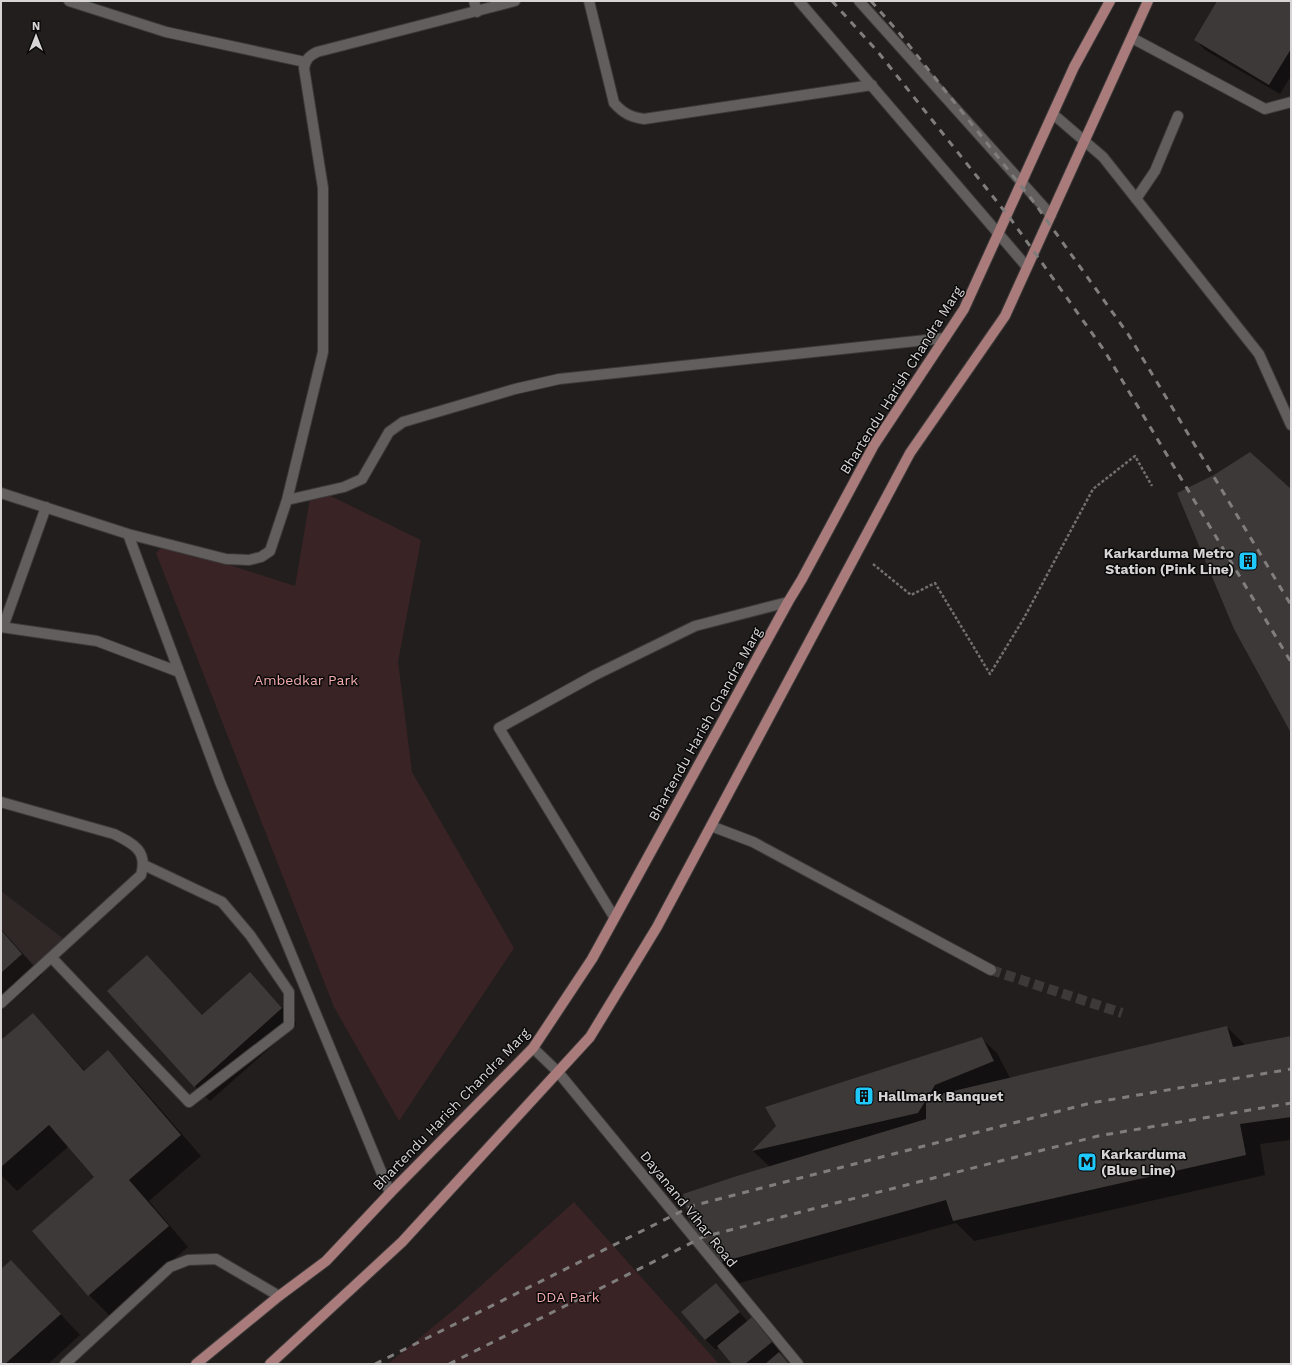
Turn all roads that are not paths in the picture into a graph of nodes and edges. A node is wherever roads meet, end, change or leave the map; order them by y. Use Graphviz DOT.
graph roads {
  1 [pos="69,1"];
  2 [pos="474,1"];
  3 [pos="515,1"];
  4 [pos="589,1"];
  5 [pos="799,1"];
  6 [pos="859,1"];
  7 [pos="1110,1"];
  8 [pos="1148,1"];
  9 [pos="476,12"];
  10 [pos="1132,38"];
  11 [pos="305,62"];
  12 [pos="872,86"];
  13 [pos="1291,102"];
  14 [pos="1053,114"];
  15 [pos="1178,116"];
  16 [pos="1085,142"];
  17 [pos="1021,183"];
  18 [pos="1136,199"];
  19 [pos="1051,215"];
  20 [pos="999,232"];
  21 [pos="1027,267"];
  22 [pos="945,338"];
  23 [pos="1291,425"];
  24 [pos="1,492"];
  25 [pos="287,500"];
  26 [pos="46,507"];
  27 [pos="128,534"];
  28 [pos="788,602"];
  29 [pos="2,627"];
  30 [pos="179,672"];
  31 [pos="1,802"];
  32 [pos="711,826"];
  33 [pos="144,865"];
  34 [pos="614,917"];
  35 [pos="52,958"];
  36 [pos="991,970"];
  37 [pos="1,1003"];
  38 [pos="533,1048"];
  39 [pos="558,1072"];
  40 [pos="390,1193"];
  41 [pos="278,1296"];
  42 [pos="65,1364"];
  43 [pos="196,1364"];
  44 [pos="270,1364"];
  45 [pos="798,1364"];
  1 -- 11 [label="street"];
  2 -- 9 [label="street"];
  3 -- 9 [label="street"];
  4 -- 12 [label="street"];
  5 -- 12 [label="street"];
  6 -- 17 [label="street"];
  7 -- 14 [label="main road, Bhartendu Harish Chandra Marg"];
  8 -- 10 [label="main road"];
  9 -- 11 [label="street"];
  10 -- 13 [label="street"];
  10 -- 16 [label="main road"];
  11 -- 25 [label="street"];
  12 -- 20 [label="street"];
  14 -- 16 [label="street"];
  14 -- 17 [label="main road, Bhartendu Harish Chandra Marg"];
  15 -- 18 [label="street"];
  16 -- 18 [label="street"];
  16 -- 19 [label="main road"];
  17 -- 19 [label="street"];
  17 -- 20 [label="main road, Bhartendu Harish Chandra Marg"];
  18 -- 23 [label="street"];
  19 -- 21 [label="main road"];
  20 -- 21 [label="street"];
  20 -- 22 [label="main road, Bhartendu Harish Chandra Marg"];
  21 -- 32 [label="main road"];
  22 -- 25 [label="street"];
  22 -- 28 [label="main road, Bhartendu Harish Chandra Marg"];
  24 -- 26 [label="street"];
  25 -- 27 [label="street"];
  26 -- 27 [label="street"];
  26 -- 29 [label="street"];
  27 -- 30 [label="street"];
  28 -- 34 [label="main road, Bhartendu Harish Chandra Marg"];
  28 -- 34 [label="street"];
  29 -- 30 [label="street"];
  30 -- 40 [label="street"];
  31 -- 33 [label="street"];
  32 -- 36 [label="street"];
  32 -- 39 [label="main road"];
  33 -- 35 [label="street"];
  33 -- 35 [label="street"];
  34 -- 38 [label="main road, Bhartendu Harish Chandra Marg"];
  35 -- 37 [label="street"];
  38 -- 39 [label="street, Dayanand Vihar Road"];
  38 -- 40 [label="main road, Bhartendu Harish Chandra Marg"];
  39 -- 44 [label="main road"];
  39 -- 45 [label="street, Dayanand Vihar Road"];
  40 -- 41 [label="main road, Bhartendu Harish Chandra Marg"];
  41 -- 42 [label="street"];
  41 -- 43 [label="main road, Bhartendu Harish Chandra Marg"];
}
